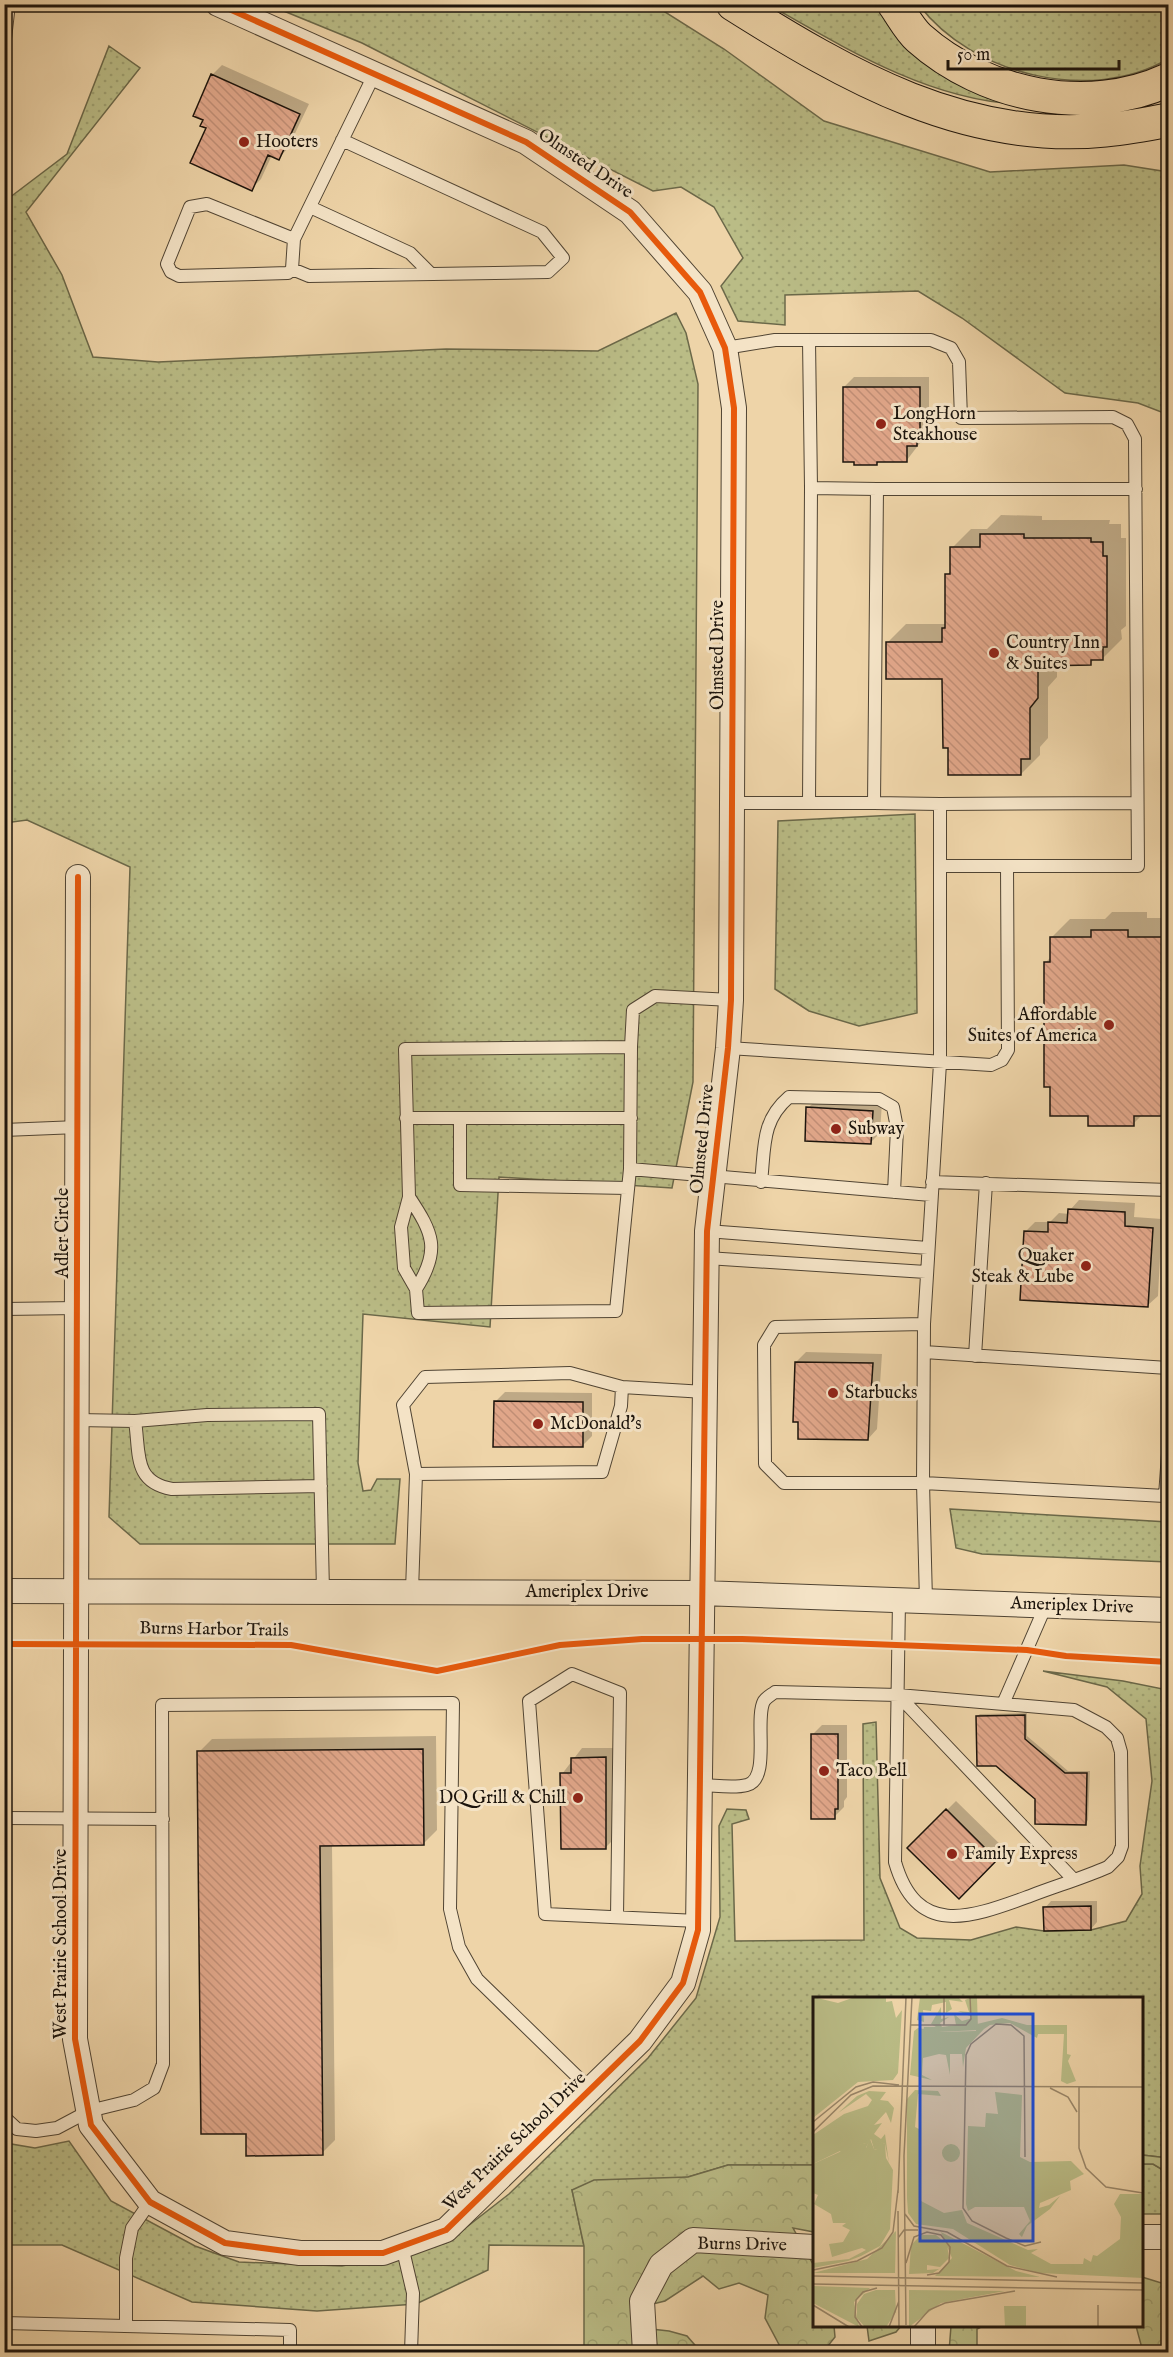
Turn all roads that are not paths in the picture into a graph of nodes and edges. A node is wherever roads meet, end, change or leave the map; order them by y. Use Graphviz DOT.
graph roads {
  1 [pos="9,4"];
  2 [pos="218,4"];
  3 [pos="733,4"];
  4 [pos="894,4"];
  5 [pos="4,47"];
  6 [pos="374,75"];
  7 [pos="1168,80"];
  8 [pos="1168,120"];
  9 [pos="1105,130"];
  10 [pos="1168,139"];
  11 [pos="342,140"];
  12 [pos="309,207"];
  13 [pos="294,239"];
  14 [pos="292,269"];
  15 [pos="431,274"];
  16 [pos="809,340"];
  17 [pos="725,348"];
  18 [pos="811,488"];
  19 [pos="877,489"];
  20 [pos="1136,489"];
  21 [pos="733,803"];
  22 [pos="808,803"];
  23 [pos="874,803"];
  24 [pos="1137,803"];
  25 [pos="940,804"];
  26 [pos="940,866"];
  27 [pos="1007,866"];
  28 [pos="78,877"];
  29 [pos="731,1000"];
  30 [pos="632,1047"];
  31 [pos="728,1048"];
  32 [pos="940,1063"];
  33 [pos="406,1118"];
  34 [pos="460,1118"];
  35 [pos="631,1118"];
  36 [pos="78,1127"];
  37 [pos="4,1130"];
  38 [pos="630,1169"];
  39 [pos="715,1177"];
  40 [pos="761,1182"];
  41 [pos="932,1182"];
  42 [pos="986,1183"];
  43 [pos="628,1188"];
  44 [pos="1168,1190"];
  45 [pos="894,1192"];
  46 [pos="931,1195"];
  47 [pos="409,1197"];
  48 [pos="707,1230"];
  49 [pos="928,1248"];
  50 [pos="707,1258"];
  51 [pos="926,1272"];
  52 [pos="416,1289"];
  53 [pos="77,1308"];
  54 [pos="4,1309"];
  55 [pos="924,1324"];
  56 [pos="924,1353"];
  57 [pos="975,1356"];
  58 [pos="1168,1368"];
  59 [pos="622,1388"];
  60 [pos="705,1392"];
  61 [pos="77,1420"];
  62 [pos="135,1421"];
  63 [pos="1168,1454"];
  64 [pos="416,1474"];
  65 [pos="923,1483"];
  66 [pos="321,1486"];
  67 [pos="77,1590"];
  68 [pos="4,1591"];
  69 [pos="323,1591"];
  70 [pos="412,1592"];
  71 [pos="701,1593"];
  72 [pos="899,1600"];
  73 [pos="926,1601"];
  74 [pos="1046,1605"];
  75 [pos="1168,1610"];
  76 [pos="898,1695"];
  77 [pos="1003,1704"];
  78 [pos="700,1785"];
  79 [pos="4,1818"];
  80 [pos="76,1820"];
  81 [pos="163,1820"];
  82 [pos="1074,1880"];
  83 [pos="617,1917"];
  84 [pos="698,1921"];
  85 [pos="590,2089"];
  86 [pos="88,2111"];
  87 [pos="4,2117"];
  88 [pos="150,2202"];
  89 [pos="1143,2237"];
  90 [pos="1168,2237"];
  91 [pos="402,2246"];
  92 [pos="813,2247"];
  93 [pos="4,2323"];
  94 [pos="126,2326"];
  95 [pos="923,2327"];
  96 [pos="290,2352"];
  97 [pos="411,2352"];
  98 [pos="645,2352"];
  99 [pos="923,2352"];
  1 -- 5 [label="lane"];
  2 -- 6 [label="street, Olmsted Drive"];
  3 -- 9 [label="highway"];
  4 -- 7 [label="highway"];
  6 -- 11 [label="lane"];
  6 -- 17 [label="street, Olmsted Drive"];
  8 -- 9 [label="highway"];
  9 -- 10 [label="highway"];
  11 -- 12 [label="lane"];
  11 -- 15 [label="lane"];
  12 -- 13 [label="lane"];
  12 -- 15 [label="lane"];
  13 -- 14 [label="lane"];
  13 -- 14 [label="lane"];
  14 -- 15 [label="lane"];
  16 -- 17 [label="lane"];
  16 -- 18 [label="lane"];
  16 -- 20 [label="lane"];
  17 -- 21 [label="street, Olmsted Drive"];
  18 -- 19 [label="lane"];
  18 -- 22 [label="lane"];
  19 -- 20 [label="lane"];
  19 -- 23 [label="lane"];
  20 -- 24 [label="lane"];
  21 -- 22 [label="lane"];
  21 -- 29 [label="street, Olmsted Drive"];
  22 -- 23 [label="lane"];
  23 -- 25 [label="lane"];
  24 -- 25 [label="lane"];
  24 -- 27 [label="lane"];
  25 -- 26 [label="lane"];
  26 -- 27 [label="lane"];
  26 -- 32 [label="lane"];
  27 -- 32 [label="lane"];
  28 -- 36 [label="street, Adler Circle"];
  29 -- 30 [label="lane"];
  29 -- 31 [label="street, Olmsted Drive"];
  30 -- 33 [label="lane"];
  30 -- 35 [label="lane"];
  31 -- 32 [label="lane"];
  31 -- 39 [label="street, Olmsted Drive"];
  32 -- 41 [label="lane"];
  33 -- 34 [label="lane"];
  33 -- 47 [label="lane"];
  34 -- 35 [label="lane"];
  34 -- 43 [label="lane"];
  35 -- 38 [label="lane"];
  36 -- 37 [label="lane"];
  36 -- 53 [label="street, Adler Circle"];
  38 -- 39 [label="lane"];
  38 -- 43 [label="lane"];
  39 -- 40 [label="lane"];
  39 -- 48 [label="street, Olmsted Drive"];
  40 -- 45 [label="lane"];
  40 -- 45 [label="lane"];
  41 -- 42 [label="lane"];
  41 -- 46 [label="lane"];
  42 -- 44 [label="lane"];
  42 -- 57 [label="lane"];
  43 -- 52 [label="lane"];
  45 -- 46 [label="lane"];
  46 -- 49 [label="lane"];
  47 -- 52 [label="lane"];
  47 -- 52 [label="lane"];
  48 -- 49 [label="lane"];
  48 -- 50 [label="street, Olmsted Drive"];
  49 -- 51 [label="lane"];
  50 -- 51 [label="lane"];
  50 -- 60 [label="street, Olmsted Drive"];
  51 -- 55 [label="lane"];
  53 -- 54 [label="lane"];
  53 -- 61 [label="street, Adler Circle"];
  55 -- 56 [label="lane"];
  55 -- 65 [label="lane"];
  56 -- 57 [label="lane"];
  56 -- 65 [label="lane"];
  57 -- 58 [label="lane"];
  59 -- 60 [label="lane"];
  59 -- 64 [label="lane"];
  59 -- 64 [label="lane"];
  60 -- 71 [label="street, Olmsted Drive"];
  61 -- 62 [label="lane"];
  61 -- 67 [label="street, Adler Circle"];
  62 -- 66 [label="lane"];
  62 -- 66 [label="lane"];
  63 -- 65 [label="lane"];
  64 -- 70 [label="lane"];
  65 -- 73 [label="lane"];
  66 -- 69 [label="lane"];
  67 -- 68 [label="street, Ameriplex Drive"];
  67 -- 69 [label="street, Ameriplex Drive"];
  67 -- 80 [label="street, West Prairie School Drive"];
  69 -- 70 [label="street, Ameriplex Drive"];
  70 -- 71 [label="street, Ameriplex Drive"];
  71 -- 72 [label="street, Ameriplex Drive"];
  71 -- 78 [label="street, West Prairie School Drive"];
  72 -- 73 [label="street, Ameriplex Drive"];
  72 -- 76 [label="lane"];
  73 -- 74 [label="street, Ameriplex Drive"];
  74 -- 75 [label="street, Ameriplex Drive"];
  74 -- 77 [label="lane"];
  76 -- 77 [label="lane"];
  76 -- 78 [label="lane"];
  76 -- 82 [label="lane"];
  76 -- 82 [label="lane"];
  77 -- 82 [label="lane"];
  78 -- 84 [label="street, West Prairie School Drive"];
  79 -- 80 [label="lane"];
  80 -- 81 [label="lane"];
  80 -- 86 [label="street, West Prairie School Drive"];
  81 -- 85 [label="lane"];
  81 -- 86 [label="lane"];
  83 -- 83 [label="lane"];
  83 -- 84 [label="lane"];
  84 -- 85 [label="street, West Prairie School Drive"];
  85 -- 91 [label="street, West Prairie School Drive"];
  86 -- 87 [label="lane"];
  86 -- 88 [label="street, West Prairie School Drive"];
  88 -- 91 [label="street, West Prairie School Drive"];
  88 -- 94 [label="lane"];
  89 -- 90 [label="street"];
  91 -- 97 [label="lane"];
  92 -- 98 [label="street, Burns Drive"];
  93 -- 94 [label="lane"];
  94 -- 96 [label="lane"];
  95 -- 99 [label="street"];
}
